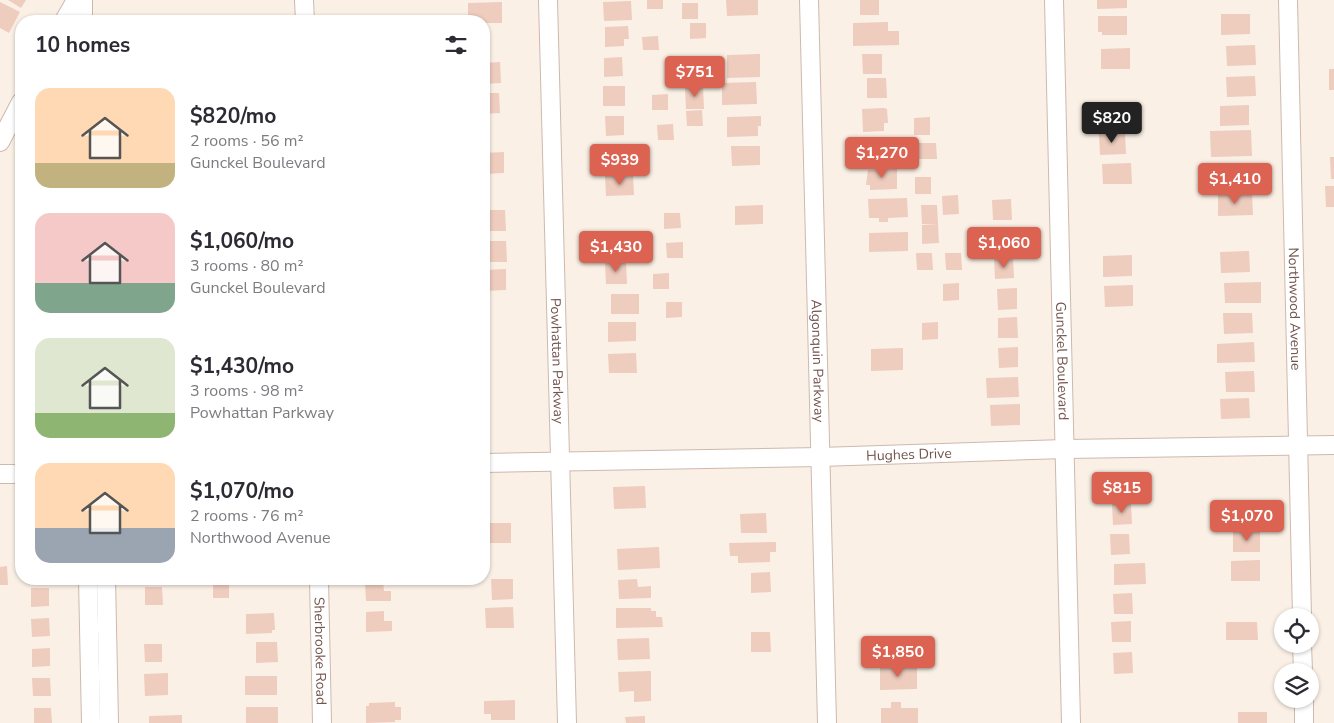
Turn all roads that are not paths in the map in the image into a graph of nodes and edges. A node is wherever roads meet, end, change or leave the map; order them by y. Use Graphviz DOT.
graph roads {
  1 [pos="76,0"];
  2 [pos="83,0"];
  3 [pos="304,0"];
  4 [pos="548,0"];
  5 [pos="810,0"];
  6 [pos="1054,0"];
  7 [pos="1288,0"];
  8 [pos="67,15"];
  9 [pos="83,15"];
  10 [pos="305,15"];
  11 [pos="15,113"];
  12 [pos="0,142"];
  13 [pos="1334,445"];
  14 [pos="1298,446"];
  15 [pos="1065,449"];
  16 [pos="820,457"];
  17 [pos="561,461"];
  18 [pos="490,463"];
  19 [pos="0,474"];
  20 [pos="15,474"];
  21 [pos="88,585"];
  22 [pos="106,585"];
  23 [pos="319,585"];
  24 [pos="1302,608"];
  25 [pos="1304,708"];
  26 [pos="91,723"];
  27 [pos="109,723"];
  28 [pos="322,723"];
  29 [pos="567,723"];
  30 [pos="826,723"];
  31 [pos="1071,723"];
  32 [pos="1304,723"];
  1 -- 8 [label="street"];
  2 -- 9 [label="street"];
  3 -- 10 [label="street"];
  4 -- 17 [label="street, Powhattan Parkway"];
  5 -- 16 [label="street, Algonquin Parkway"];
  6 -- 15 [label="street, Gunckel Boulevard"];
  7 -- 14 [label="street, Northwood Avenue"];
  11 -- 12 [label="street"];
  13 -- 14 [label="street, Hughes Drive"];
  14 -- 15 [label="street, Hughes Drive"];
  14 -- 24 [label="street, Northwood Avenue"];
  15 -- 16 [label="street, Hughes Drive"];
  15 -- 31 [label="street, Gunckel Boulevard"];
  16 -- 17 [label="street, Hughes Drive"];
  16 -- 30 [label="street, Algonquin Parkway"];
  17 -- 18 [label="street, Hughes Drive"];
  17 -- 29 [label="street, Powhattan Parkway"];
  19 -- 20 [label="street"];
  21 -- 26 [label="street"];
  22 -- 27 [label="street"];
  23 -- 28 [label="street, Sherbrooke Road"];
  25 -- 32 [label="street"];
}
